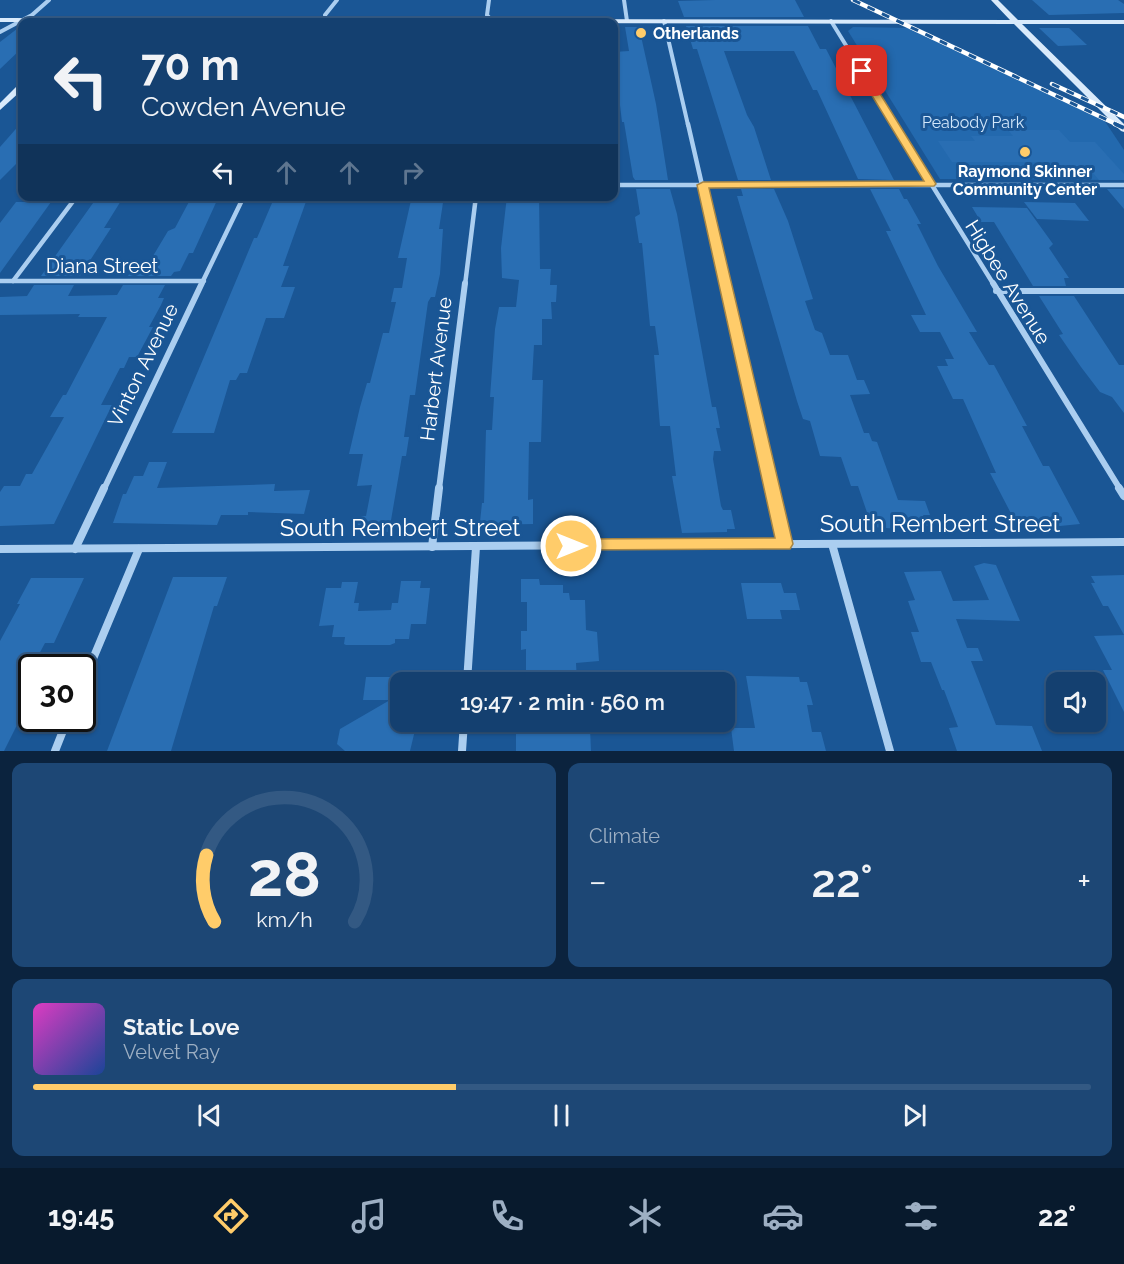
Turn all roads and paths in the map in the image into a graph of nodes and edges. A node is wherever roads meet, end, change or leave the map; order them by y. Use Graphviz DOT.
graph roads {
  1 [pos="49,0"];
  2 [pos="336,0"];
  3 [pos="489,0"];
  4 [pos="624,0"];
  5 [pos="994,0"];
  6 [pos="24,18"];
  7 [pos="326,18"];
  8 [pos="489,18"];
  9 [pos="0,20"];
  10 [pos="18,20"];
  11 [pos="18,21"];
  12 [pos="618,21"];
  13 [pos="627,21"];
  14 [pos="664,21"];
  15 [pos="831,21"];
  16 [pos="1016,22"];
  17 [pos="1124,22"];
  18 [pos="0,32"];
  19 [pos="18,90"];
  20 [pos="0,108"];
  21 [pos="1124,129"];
  22 [pos="618,184"];
  23 [pos="931,184"];
  24 [pos="703,185"];
  25 [pos="1124,185"];
  26 [pos="73,201"];
  27 [pos="242,201"];
  28 [pos="475,201"];
  29 [pos="204,280"];
  30 [pos="0,281"];
  31 [pos="14,281"];
  32 [pos="996,291"];
  33 [pos="1124,291"];
  34 [pos="1124,496"];
  35 [pos="1124,542"];
  36 [pos="785,544"];
  37 [pos="832,544"];
  38 [pos="476,546"];
  39 [pos="432,547"];
  40 [pos="0,549"];
  41 [pos="75,549"];
  42 [pos="139,549"];
  43 [pos="95,654"];
  44 [pos="468,672"];
  45 [pos="62,732"];
  46 [pos="463,732"];
  47 [pos="55,751"];
  48 [pos="462,751"];
  49 [pos="890,751"];
  1 -- 6 [label="street"];
  2 -- 7 [label="street"];
  3 -- 8 [label="street"];
  4 -- 13 [label="street"];
  5 -- 16 [label="main road"];
  9 -- 10 [label="main road"];
  11 -- 18 [label="street"];
  12 -- 13 [label="main road"];
  13 -- 14 [label="main road"];
  14 -- 15 [label="main road"];
  14 -- 24 [label="street"];
  15 -- 16 [label="main road"];
  15 -- 23 [label="street, Higbee Avenue"];
  16 -- 17 [label="main road"];
  16 -- 21 [label="main road"];
  19 -- 20 [label="main road"];
  22 -- 24 [label="street"];
  23 -- 24 [label="street"];
  23 -- 25 [label="street"];
  23 -- 32 [label="street, Higbee Avenue"];
  24 -- 36 [label="street"];
  26 -- 31 [label="street"];
  27 -- 29 [label="street, Vinton Avenue"];
  28 -- 39 [label="street, Harbert Avenue"];
  29 -- 31 [label="street, Diana Street"];
  29 -- 41 [label="street, Vinton Avenue"];
  30 -- 31 [label="street, Diana Street"];
  32 -- 33 [label="street"];
  32 -- 34 [label="street, Higbee Avenue"];
  35 -- 37 [label="street, South Rembert Street"];
  36 -- 37 [label="street, South Rembert Street"];
  36 -- 38 [label="street, South Rembert Street"];
  37 -- 49 [label="street"];
  38 -- 39 [label="street, South Rembert Street"];
  38 -- 44 [label="street"];
  39 -- 42 [label="street, South Rembert Street"];
  40 -- 41 [label="street, South Rembert Street"];
  41 -- 42 [label="street, South Rembert Street"];
  42 -- 43 [label="street"];
  45 -- 47 [label="street"];
  46 -- 48 [label="street"];
}
